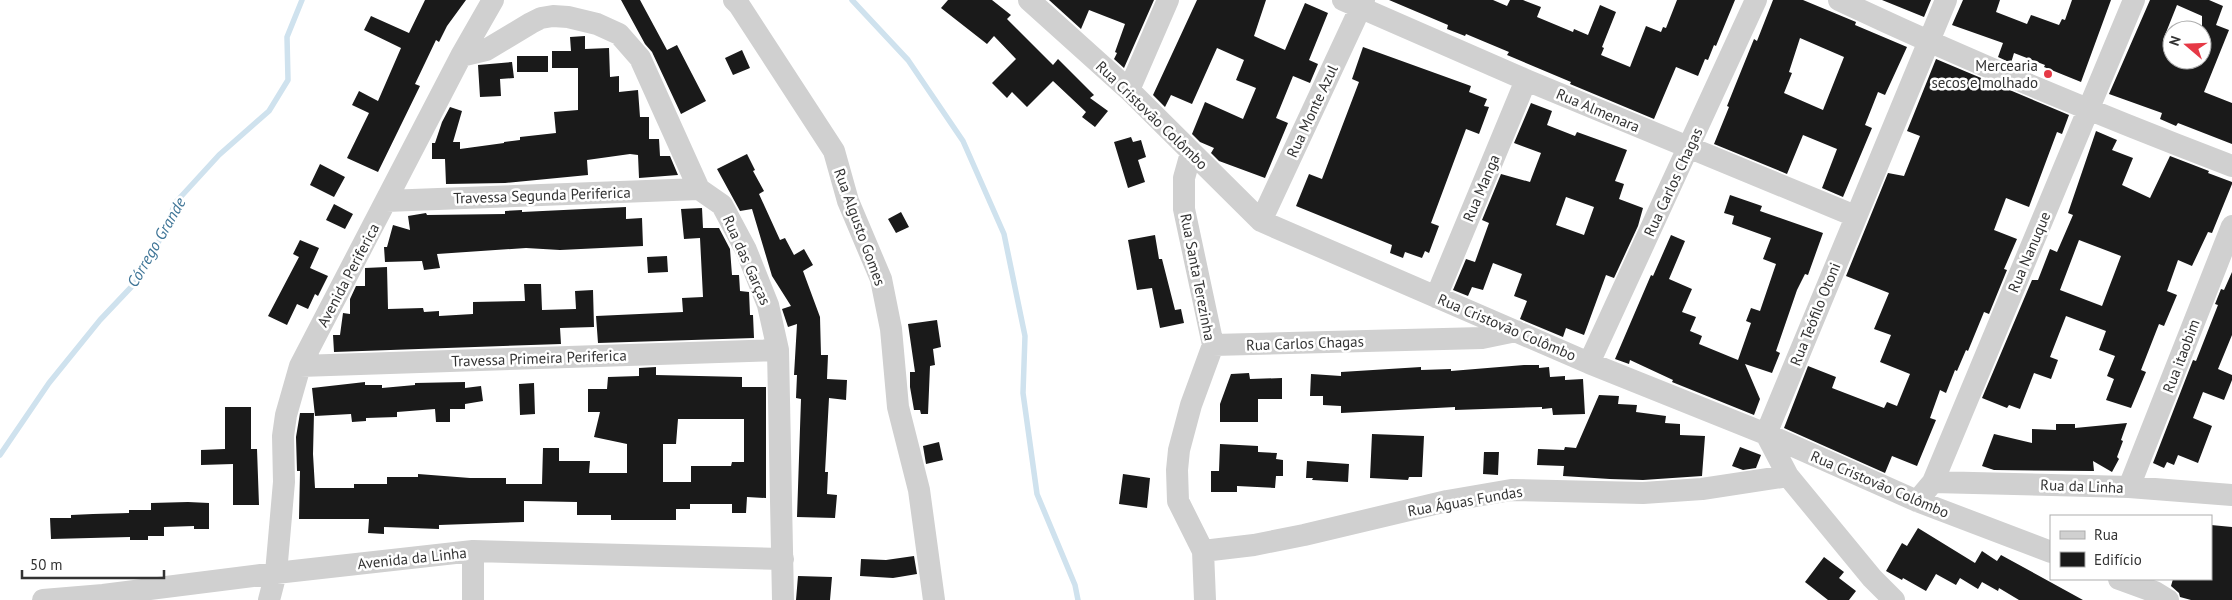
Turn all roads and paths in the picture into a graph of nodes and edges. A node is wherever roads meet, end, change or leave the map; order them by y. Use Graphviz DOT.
graph roads {
  1 [pos="493,0"];
  2 [pos="734,0"];
  3 [pos="1029,0"];
  4 [pos="1168,0"];
  5 [pos="1756,0"];
  6 [pos="1839,0"];
  7 [pos="1946,0"];
  8 [pos="2134,0"];
  9 [pos="1356,3"];
  10 [pos="1929,42"];
  11 [pos="461,56"];
  12 [pos="1526,80"];
  13 [pos="1129,90"];
  14 [pos="2089,111"];
  15 [pos="1688,148"];
  16 [pos="1191,153"];
  17 [pos="2232,166"];
  18 [pos="698,189"];
  19 [pos="386,202"];
  20 [pos="1855,216"];
  21 [pos="1261,221"];
  22 [pos="2232,226"];
  23 [pos="1436,297"];
  24 [pos="1516,331"];
  25 [pos="1213,345"];
  26 [pos="778,350"];
  27 [pos="1589,363"];
  28 [pos="300,366"];
  29 [pos="1766,434"];
  30 [pos="1788,476"];
  31 [pos="1932,482"];
  32 [pos="2129,487"];
  33 [pos="2232,495"];
  34 [pos="1918,501"];
  35 [pos="473,551"];
  36 [pos="1204,551"];
  37 [pos="2050,552"];
  38 [pos="783,559"];
  39 [pos="276,572"];
  40 [pos="2122,580"];
  41 [pos="102,597"];
  42 [pos="43,600"];
  43 [pos="269,600"];
  44 [pos="473,600"];
  45 [pos="783,600"];
  46 [pos="934,600"];
  47 [pos="1205,600"];
  48 [pos="1894,600"];
  49 [pos="2168,600"];
  1 -- 11 [label="street, Avenida Periferica"];
  2 -- 46 [label="street, Rua Algusto Gomes"];
  3 -- 13 [label="street, Rua Cristovão Colômbo"];
  4 -- 13 [label="street"];
  5 -- 15 [label="street, Rua Carlos Chagas"];
  6 -- 10 [label="street"];
  7 -- 10 [label="street, Rua Teófilo Otoni"];
  8 -- 14 [label="street, Rua Nanuque"];
  9 -- 12 [label="street, Rua Almenara"];
  9 -- 21 [label="street, Rua Monte Azul"];
  10 -- 14 [label="street"];
  10 -- 20 [label="street, Rua Teófilo Otoni"];
  11 -- 18 [label="street"];
  11 -- 19 [label="street, Avenida Periferica"];
  12 -- 15 [label="street, Rua Almenara"];
  12 -- 23 [label="street, Rua Manga"];
  13 -- 16 [label="street, Rua Cristovão Colômbo"];
  14 -- 17 [label="street"];
  14 -- 31 [label="street, Rua Nanuque"];
  15 -- 20 [label="street, Rua Almenara"];
  15 -- 27 [label="street, Rua Carlos Chagas"];
  16 -- 21 [label="street, Rua Cristovão Colômbo"];
  16 -- 25 [label="street, Rua Santa Terezinha"];
  18 -- 19 [label="street, Travessa Segunda Periferica"];
  18 -- 26 [label="street, Rua das Garças"];
  19 -- 28 [label="street, Avenida Periferica"];
  20 -- 29 [label="street, Rua Teófilo Otoni"];
  21 -- 23 [label="street, Rua Cristovão Colômbo"];
  22 -- 32 [label="street, Rua itaobim"];
  23 -- 24 [label="street, Rua Cristovão Colômbo"];
  24 -- 25 [label="street, Rua Carlos Chagas"];
  24 -- 27 [label="street, Rua Cristovão Colômbo"];
  25 -- 36 [label="street, Rua Santa Terezinha"];
  26 -- 28 [label="street, Travessa Primeira Periferica"];
  26 -- 38 [label="street, Rua das Garças"];
  27 -- 29 [label="street, Rua Cristovão Colômbo"];
  28 -- 39 [label="street, Avenida Periferica"];
  29 -- 30 [label="street"];
  29 -- 34 [label="street, Rua Cristovão Colômbo"];
  30 -- 36 [label="street, Rua Águas Fundas"];
  30 -- 48 [label="street"];
  31 -- 32 [label="street, Rua da Linha"];
  31 -- 34 [label="street, Rua Nanuque"];
  32 -- 33 [label="street, Rua da Linha"];
  34 -- 37 [label="street, Rua Cristovão Colômbo"];
  35 -- 38 [label="street, Avenida da Linha"];
  35 -- 39 [label="street, Avenida da Linha"];
  35 -- 44 [label="street"];
  36 -- 47 [label="street, Rua Santa Terezinha"];
  38 -- 45 [label="street, Rua das Garças"];
  39 -- 41 [label="street, Avenida da Linha"];
  39 -- 43 [label="street, Avenida Periferica"];
  40 -- 49 [label="street"];
  41 -- 42 [label="street, Avenida da Linha"];
}
